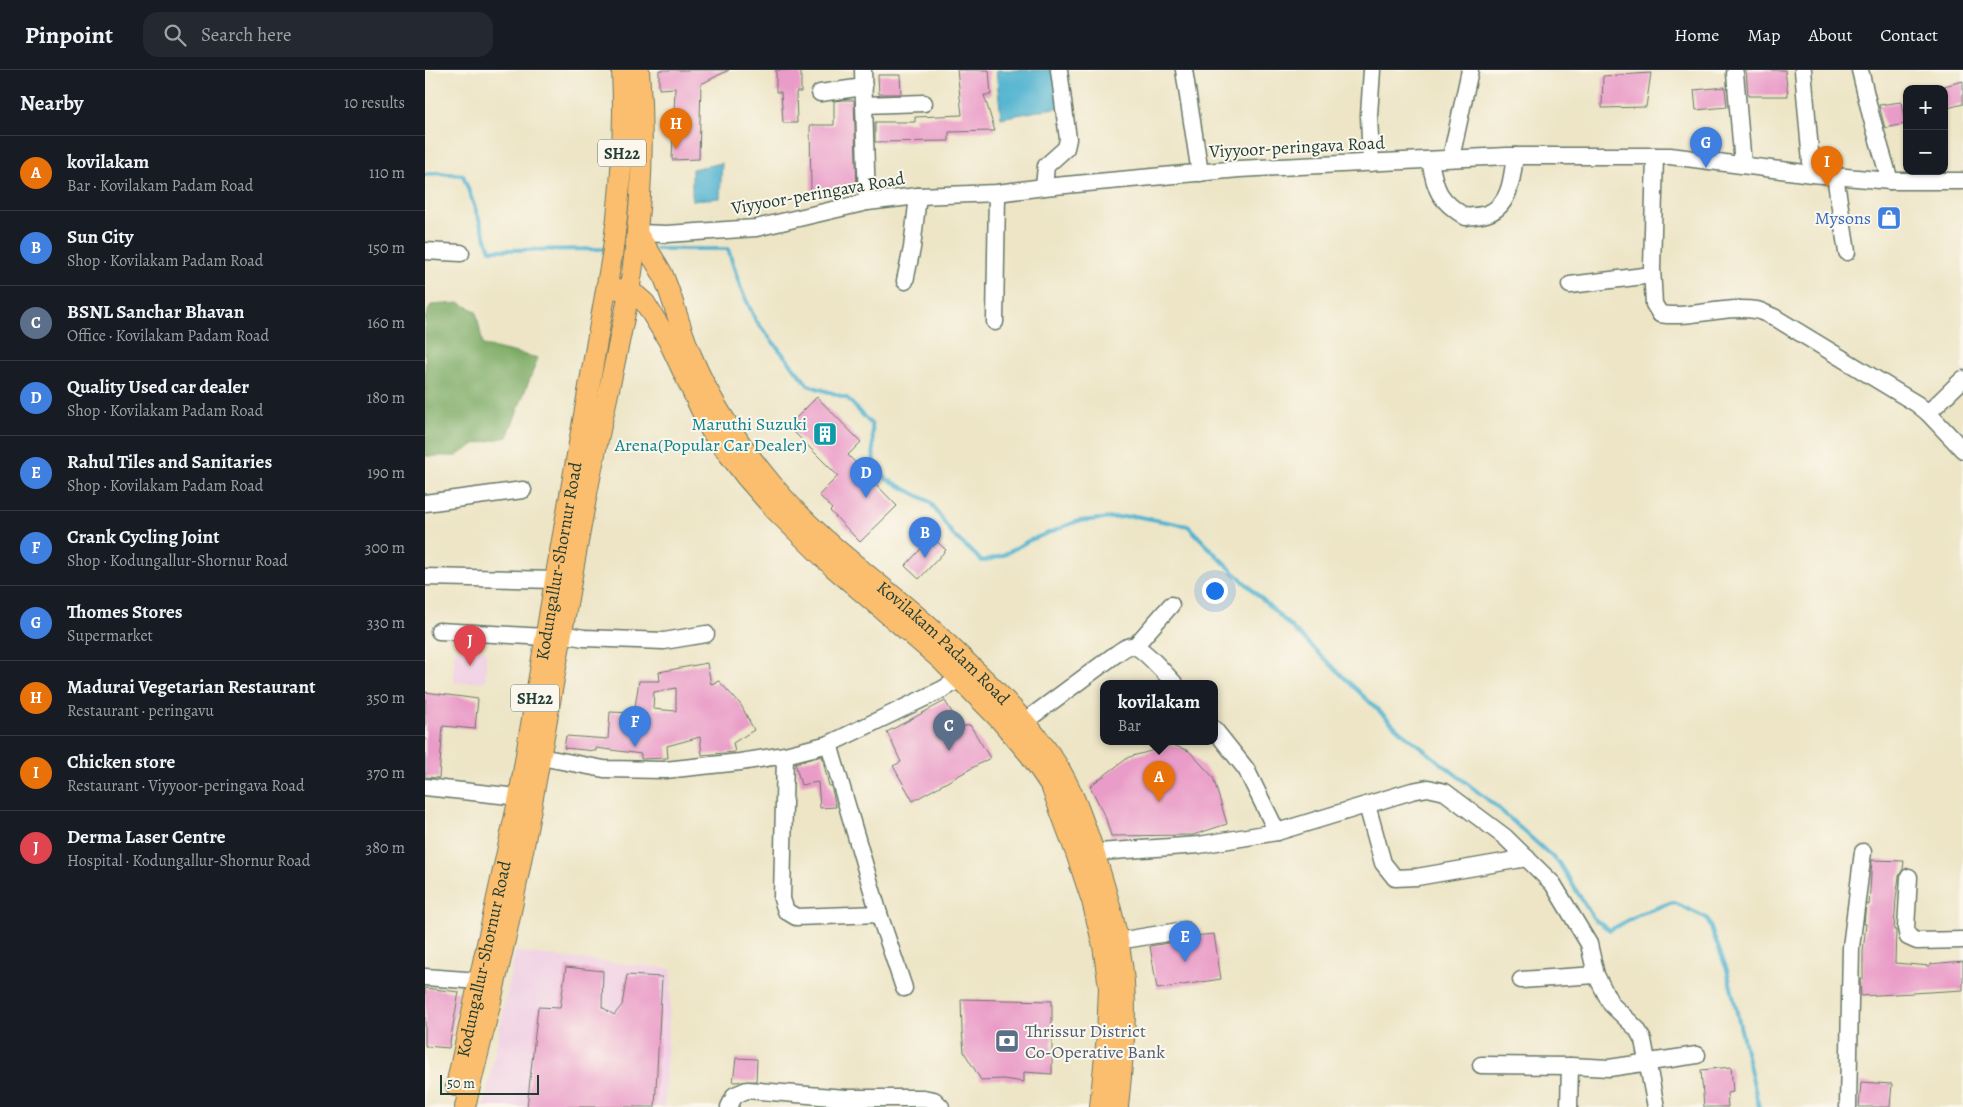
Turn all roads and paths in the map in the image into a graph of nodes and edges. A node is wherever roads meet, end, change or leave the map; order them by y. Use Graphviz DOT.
graph roads {
  1 [pos="622,70"];
  2 [pos="639,70"];
  3 [pos="863,70"];
  4 [pos="1059,70"];
  5 [pos="1184,70"];
  6 [pos="1372,70"];
  7 [pos="1470,70"];
  8 [pos="1803,70"];
  9 [pos="1860,70"];
  10 [pos="1735,73"];
  11 [pos="863,87"];
  12 [pos="821,93"];
  13 [pos="924,103"];
  14 [pos="864,105"];
  15 [pos="1515,156"];
  16 [pos="1655,156"];
  17 [pos="1451,158"];
  18 [pos="1431,160"];
  19 [pos="1371,163"];
  20 [pos="1743,165"];
  21 [pos="1200,173"];
  22 [pos="1812,174"];
  23 [pos="1835,176"];
  24 [pos="1890,181"];
  25 [pos="1963,181"];
  26 [pos="1044,187"];
  27 [pos="997,193"];
  28 [pos="918,196"];
  29 [pos="867,202"];
  30 [pos="615,233"];
  31 [pos="639,245"];
  32 [pos="425,251"];
  33 [pos="1847,252"];
  34 [pos="461,253"];
  35 [pos="1652,275"];
  36 [pos="905,282"];
  37 [pos="1569,284"];
  38 [pos="607,287"];
  39 [pos="629,291"];
  40 [pos="995,322"];
  41 [pos="1963,378"];
  42 [pos="1928,414"];
  43 [pos="1963,450"];
  44 [pos="523,490"];
  45 [pos="425,502"];
  46 [pos="425,577"];
  47 [pos="555,580"];
  48 [pos="1171,605"];
  49 [pos="439,631"];
  50 [pos="706,634"];
  51 [pos="553,636"];
  52 [pos="1135,646"];
  53 [pos="966,674"];
  54 [pos="1171,680"];
  55 [pos="1024,722"];
  56 [pos="1218,734"];
  57 [pos="829,744"];
  58 [pos="785,755"];
  59 [pos="532,756"];
  60 [pos="425,787"];
  61 [pos="519,797"];
  62 [pos="1367,805"];
  63 [pos="1277,832"];
  64 [pos="1863,852"];
  65 [pos="1085,853"];
  66 [pos="1527,858"];
  67 [pos="1909,877"];
  68 [pos="879,914"];
  69 [pos="1185,930"];
  70 [pos="1963,940"];
  71 [pos="1118,941"];
  72 [pos="1596,974"];
  73 [pos="425,977"];
  74 [pos="1521,980"];
  75 [pos="479,981"];
  76 [pos="904,988"];
  77 [pos="1697,1055"];
  78 [pos="1647,1064"];
  79 [pos="1481,1065"];
  80 [pos="1570,1066"];
  81 [pos="846,1103"];
  82 [pos="451,1107"];
  83 [pos="465,1107"];
  84 [pos="729,1107"];
  85 [pos="941,1107"];
  86 [pos="1100,1107"];
  87 [pos="1118,1107"];
  88 [pos="1569,1107"];
  89 [pos="1656,1107"];
  90 [pos="1848,1107"];
  1 -- 30 [label="main road, Kodungallur-Shornur Road / SH22"];
  2 -- 31 [label="main road, SH22"];
  3 -- 11 [label="street"];
  4 -- 26 [label="street"];
  5 -- 21 [label="street"];
  6 -- 19 [label="street"];
  7 -- 17 [label="street"];
  8 -- 22 [label="street"];
  9 -- 24 [label="street"];
  10 -- 20 [label="street"];
  11 -- 12 [label="street"];
  11 -- 14 [label="street"];
  13 -- 14 [label="street"];
  14 -- 29 [label="street"];
  15 -- 16 [label="street, Viyyoor-peringava Road"];
  15 -- 17 [label="street, Viyyoor-peringava Road"];
  15 -- 18 [label="street"];
  16 -- 20 [label="street, Viyyoor-peringava Road"];
  16 -- 35 [label="street"];
  17 -- 18 [label="street, Viyyoor-peringava Road"];
  18 -- 19 [label="street, Viyyoor-peringava Road"];
  19 -- 21 [label="street, Viyyoor-peringava Road"];
  20 -- 22 [label="street, Viyyoor-peringava Road"];
  21 -- 26 [label="street, Viyyoor-peringava Road"];
  22 -- 23 [label="street, Viyyoor-peringava Road"];
  23 -- 24 [label="street, Viyyoor-peringava Road"];
  23 -- 33 [label="street"];
  24 -- 25 [label="street, Viyyoor-peringava Road"];
  26 -- 27 [label="street, Viyyoor-peringava Road"];
  27 -- 28 [label="street, Viyyoor-peringava Road"];
  27 -- 40 [label="street"];
  28 -- 29 [label="street, Viyyoor-peringava Road"];
  28 -- 36 [label="street"];
  29 -- 31 [label="street, Viyyoor-peringava Road"];
  30 -- 31 [label="main road"];
  30 -- 38 [label="main road, Kodungallur-Shornur Road / SH22"];
  31 -- 39 [label="main road, Kodungallur-Shornur Road / SH22"];
  31 -- 53 [label="main road, Kovilakam Padam Road"];
  32 -- 34 [label="street"];
  35 -- 37 [label="street"];
  35 -- 42 [label="street"];
  38 -- 39 [label="main road"];
  38 -- 47 [label="main road, Kodungallur-Shornur Road / SH22"];
  39 -- 51 [label="main road, Kodungallur-Shornur Road / SH22"];
  39 -- 53 [label="main road, Kovilakam Padam Road"];
  41 -- 42 [label="street"];
  42 -- 43 [label="street"];
  44 -- 45 [label="street"];
  46 -- 47 [label="street"];
  47 -- 51 [label="main road, Kodungallur-Shornur Road / SH22"];
  48 -- 52 [label="street"];
  49 -- 51 [label="street"];
  50 -- 51 [label="street"];
  51 -- 59 [label="main road, Kodungallur-Shornur Road / SH22"];
  52 -- 54 [label="street"];
  52 -- 55 [label="street"];
  53 -- 55 [label="main road, Kovilakam Padam Road"];
  53 -- 57 [label="street"];
  53 -- 65 [label="main road, Kovilakam Padam Road"];
  55 -- 65 [label="main road, Kovilakam Padam Road"];
  56 -- 63 [label="street"];
  57 -- 58 [label="street"];
  57 -- 68 [label="street"];
  58 -- 59 [label="street"];
  58 -- 68 [label="street"];
  59 -- 61 [label="main road, Kodungallur-Shornur Road / SH22"];
  59 -- 83 [label="main road, Kodungallur-Shornur Road / SH22"];
  60 -- 61 [label="street"];
  61 -- 75 [label="main road, Kodungallur-Shornur Road / SH22"];
  62 -- 63 [label="street"];
  62 -- 66 [label="street"];
  62 -- 66 [label="street"];
  63 -- 65 [label="street"];
  64 -- 90 [label="street"];
  65 -- 71 [label="main road, Kovilakam Padam Road"];
  65 -- 86 [label="main road, Kovilakam Padam Road"];
  66 -- 72 [label="street"];
  67 -- 70 [label="street"];
  68 -- 76 [label="street"];
  69 -- 71 [label="street"];
  71 -- 87 [label="main road, Kovilakam Padam Road"];
  72 -- 74 [label="street"];
  72 -- 78 [label="street"];
  73 -- 75 [label="street"];
  75 -- 82 [label="main road, Kodungallur-Shornur Road / SH22"];
  77 -- 78 [label="street"];
  78 -- 80 [label="street"];
  78 -- 89 [label="street"];
  79 -- 80 [label="street"];
  80 -- 88 [label="street"];
  81 -- 84 [label="street"];
  81 -- 85 [label="street"];
}
